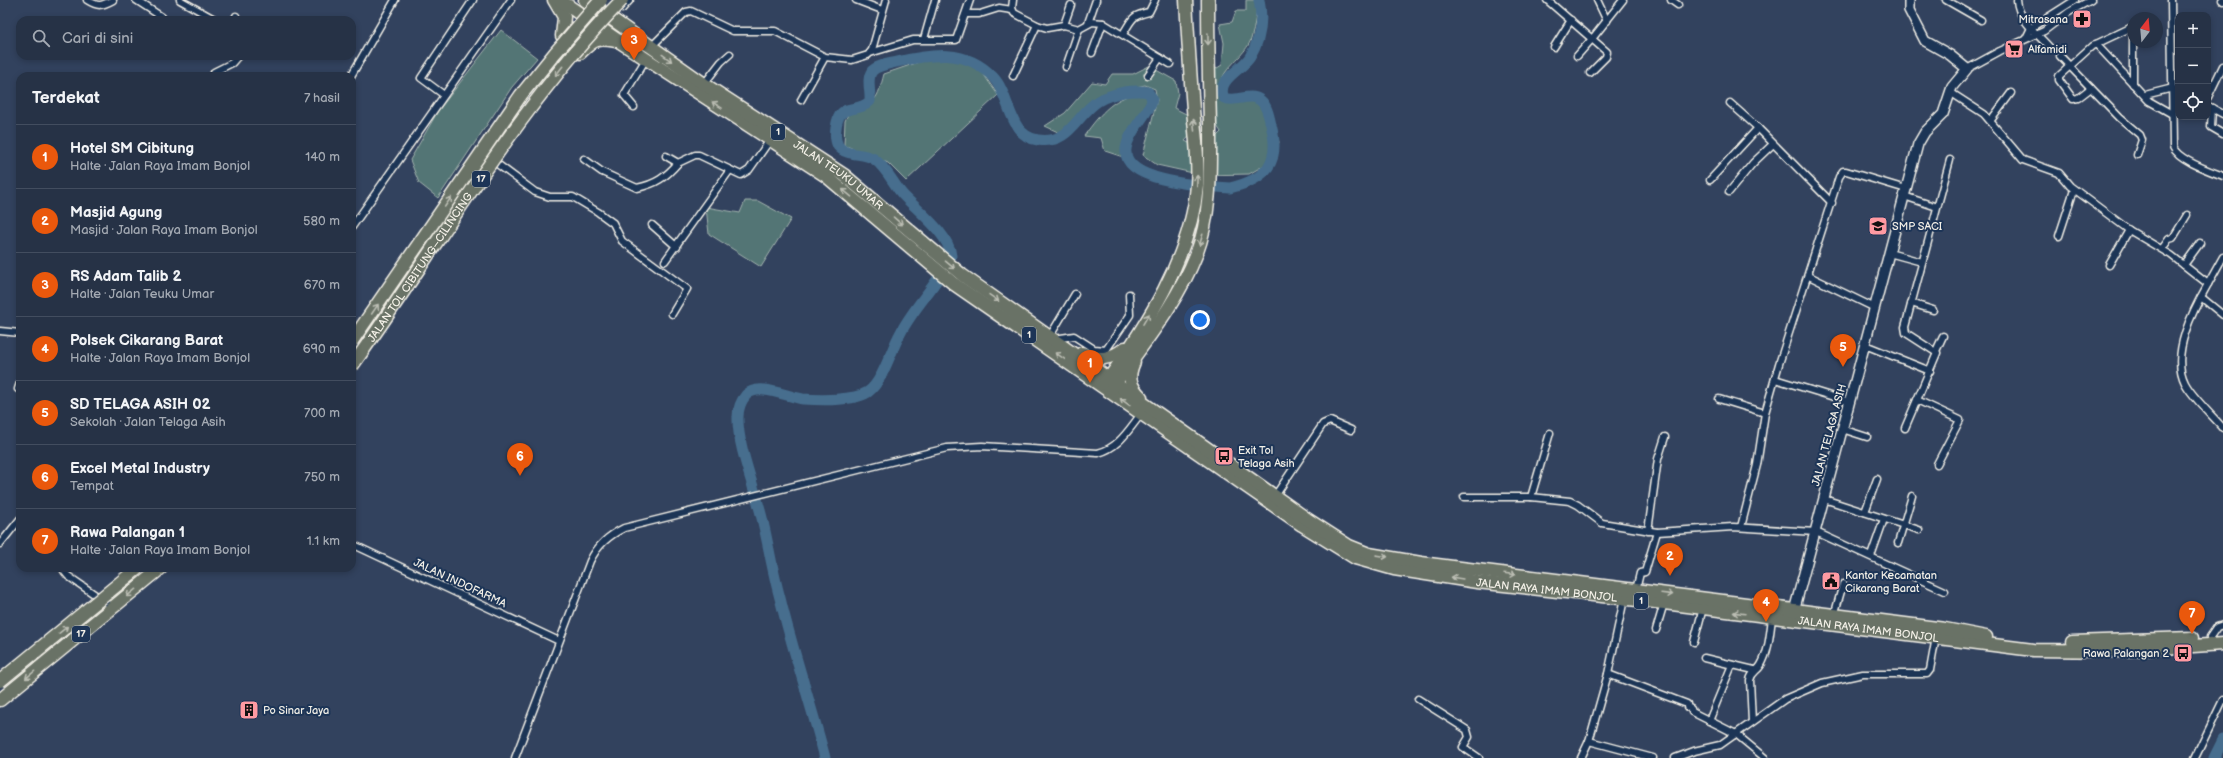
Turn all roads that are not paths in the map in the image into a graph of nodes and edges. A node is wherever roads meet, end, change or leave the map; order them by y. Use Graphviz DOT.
graph roads {
  1 [pos="87,0"];
  2 [pos="113,0"];
  3 [pos="136,0"];
  4 [pos="180,0"];
  5 [pos="395,0"];
  6 [pos="473,0"];
  7 [pos="511,0"];
  8 [pos="554,0"];
  9 [pos="560,0"];
  10 [pos="622,0"];
  11 [pos="630,0"];
  12 [pos="856,0"];
  13 [pos="886,0"];
  14 [pos="935,0"];
  15 [pos="970,0"];
  16 [pos="1013,0"];
  17 [pos="1096,0"];
  18 [pos="1155,0"];
  19 [pos="1186,0"];
  20 [pos="1208,0"];
  21 [pos="1547,0"];
  22 [pos="1597,0"];
  23 [pos="1624,0"];
  24 [pos="1671,0"];
  25 [pos="1909,0"];
  26 [pos="1946,0"];
  27 [pos="2017,0"];
  28 [pos="2075,0"];
  29 [pos="2091,0"];
  30 [pos="2171,0"];
  31 [pos="593,3"];
  32 [pos="1072,5"];
  33 [pos="1678,5"];
  34 [pos="882,10"];
  35 [pos="1012,10"];
  36 [pos="966,14"];
  37 [pos="160,16"];
  38 [pos="209,16"];
  39 [pos="2171,17"];
  40 [pos="612,18"];
  41 [pos="2175,19"];
  42 [pos="1571,20"];
  43 [pos="1981,20"];
  44 [pos="1607,22"];
  45 [pos="1088,23"];
  46 [pos="1103,23"];
  47 [pos="1037,25"];
  48 [pos="1064,25"];
  49 [pos="602,28"];
  50 [pos="2031,28"];
  51 [pos="1079,29"];
  52 [pos="1123,34"];
  53 [pos="2038,34"];
  54 [pos="562,36"];
  55 [pos="2026,38"];
  56 [pos="924,39"];
  57 [pos="1592,39"];
  58 [pos="620,42"];
  59 [pos="2096,44"];
  60 [pos="651,47"];
  61 [pos="1554,47"];
  62 [pos="2050,48"];
  63 [pos="870,53"];
  64 [pos="1092,53"];
  65 [pos="730,54"];
  66 [pos="578,55"];
  67 [pos="1577,56"];
  68 [pos="2060,56"];
  69 [pos="825,57"];
  70 [pos="1160,58"];
  71 [pos="235,60"];
  72 [pos="646,60"];
  73 [pos="1170,64"];
  74 [pos="1066,66"];
  75 [pos="2071,66"];
  76 [pos="2223,66"];
  77 [pos="1967,69"];
  78 [pos="214,72"];
  79 [pos="353,72"];
  80 [pos="1590,73"];
  81 [pos="1013,76"];
  82 [pos="1148,76"];
  83 [pos="2175,78"];
  84 [pos="2173,81"];
  85 [pos="704,84"];
  86 [pos="2133,84"];
  87 [pos="2091,88"];
  88 [pos="2175,90"];
  89 [pos="2211,91"];
  90 [pos="1950,92"];
  91 [pos="2011,93"];
  92 [pos="444,95"];
  93 [pos="2145,95"];
  94 [pos="801,100"];
  95 [pos="1730,103"];
  96 [pos="634,107"];
  97 [pos="2211,108"];
  98 [pos="740,114"];
  99 [pos="2172,114"];
  100 [pos="2223,114"];
  101 [pos="1991,120"];
  102 [pos="2211,120"];
  103 [pos="1758,128"];
  104 [pos="2223,134"];
  105 [pos="770,140"];
  106 [pos="1773,144"];
  107 [pos="2137,155"];
  108 [pos="666,156"];
  109 [pos="584,159"];
  110 [pos="492,160"];
  111 [pos="1950,160"];
  112 [pos="678,163"];
  113 [pos="730,170"];
  114 [pos="2223,176"];
  115 [pos="1710,180"];
  116 [pos="2074,190"];
  117 [pos="1729,192"];
  118 [pos="1905,193"];
  119 [pos="1832,203"];
  120 [pos="1937,207"];
  121 [pos="2187,215"];
  122 [pos="356,221"];
  123 [pos="652,225"];
  124 [pos="2129,230"];
  125 [pos="2059,236"];
  126 [pos="2200,242"];
  127 [pos="677,247"];
  128 [pos="2162,249"];
  129 [pos="1889,253"];
  130 [pos="2223,257"];
  131 [pos="934,259"];
  132 [pos="665,261"];
  133 [pos="1922,262"];
  134 [pos="2109,265"];
  135 [pos="2184,265"];
  136 [pos="1809,276"];
  137 [pos="958,280"];
  138 [pos="2208,284"];
  139 [pos="1075,294"];
  140 [pos="1129,294"];
  141 [pos="2201,297"];
  142 [pos="1911,303"];
  143 [pos="1874,308"];
  144 [pos="1933,310"];
  145 [pos="2222,312"];
  146 [pos="672,314"];
  147 [pos="0,331"];
  148 [pos="16,333"];
  149 [pos="356,335"];
  150 [pos="1944,336"];
  151 [pos="1055,340"];
  152 [pos="1137,345"];
  153 [pos="1865,345"];
  154 [pos="1936,351"];
  155 [pos="356,360"];
  156 [pos="1930,371"];
  157 [pos="1775,378"];
  158 [pos="1109,384"];
  159 [pos="1719,399"];
  160 [pos="1917,400"];
  161 [pos="1850,402"];
  162 [pos="1157,413"];
  163 [pos="1765,413"];
  164 [pos="1142,414"];
  165 [pos="1905,428"];
  166 [pos="2223,428"];
  167 [pos="1842,429"];
  168 [pos="1351,430"];
  169 [pos="1550,433"];
  170 [pos="1867,437"];
  171 [pos="1665,438"];
  172 [pos="1936,464"];
  173 [pos="1877,480"];
  174 [pos="1275,496"];
  175 [pos="1912,496"];
  176 [pos="1464,497"];
  177 [pos="1531,497"];
  178 [pos="1824,499"];
  179 [pos="1865,512"];
  180 [pos="1884,519"];
  181 [pos="16,524"];
  182 [pos="1902,525"];
  183 [pos="1741,527"];
  184 [pos="1919,530"];
  185 [pos="1648,531"];
  186 [pos="1657,532"];
  187 [pos="1816,532"];
  188 [pos="1898,542"];
  189 [pos="0,544"];
  190 [pos="356,546"];
  191 [pos="1871,556"];
  192 [pos="65,572"];
  193 [pos="133,572"];
  194 [pos="156,572"];
  195 [pos="1843,584"];
  196 [pos="1945,591"];
  197 [pos="1628,593"];
  198 [pos="1664,603"];
  199 [pos="110,605"];
  200 [pos="1703,608"];
  201 [pos="1794,611"];
  202 [pos="1834,616"];
  203 [pos="1772,618"];
  204 [pos="2223,625"];
  205 [pos="1656,630"];
  206 [pos="1942,635"];
  207 [pos="2223,636"];
  208 [pos="2210,637"];
  209 [pos="559,641"];
  210 [pos="1694,642"];
  211 [pos="2223,644"];
  212 [pos="1704,658"];
  213 [pos="1732,665"];
  214 [pos="1754,670"];
  215 [pos="1608,674"];
  216 [pos="0,681"];
  217 [pos="1418,699"];
  218 [pos="0,700"];
  219 [pos="2223,700"];
  220 [pos="1709,721"];
  221 [pos="1752,722"];
  222 [pos="1736,734"];
  223 [pos="1589,741"];
  224 [pos="515,758"];
  225 [pos="1479,758"];
  226 [pos="1581,758"];
  227 [pos="1653,758"];
  228 [pos="1675,758"];
  229 [pos="1765,758"];
  230 [pos="2195,758"];
  1 -- 2 [label="street"];
  3 -- 37 [label="street"];
  4 -- 38 [label="street"];
  5 -- 79 [label="street"];
  6 -- 92 [label="street"];
  7 -- 92 [label="street"];
  8 -- 54 [label="highway"];
  9 -- 49 [label="highway, JALAN TEUKU UMAR / 1"];
  10 -- 155 [label="highway, JALAN TOL CIBITUNG–CILINCING / 17, one-way, bridge"];
  11 -- 40 [label="street"];
  12 -- 34 [label="street"];
  13 -- 34 [label="street"];
  14 -- 56 [label="street"];
  15 -- 36 [label="street"];
  16 -- 35 [label="street"];
  17 -- 45 [label="street"];
  18 -- 52 [label="street"];
  152 -- 19 [label="highway, one-way"];
  20 -- 152 [label="highway, one-way"];
  21 -- 42 [label="street"];
  22 -- 44 [label="street"];
  23 -- 44 [label="street"];
  24 -- 33 [label="street"];
  25 -- 77 [label="street"];
  26 -- 43 [label="street"];
  27 -- 50 [label="street"];
  28 -- 50 [label="street"];
  29 -- 53 [label="street, JALAN TELAGA ASIH"];
  30 -- 39 [label="street"];
  31 -- 40 [label="highway, JALAN TEUKU UMAR / 1"];
  31 -- 49 [label="highway"];
  149 -- 31 [label="highway, JALAN TOL CIBITUNG–CILINCING / 17, one-way, bridge"];
  32 -- 48 [label="street"];
  34 -- 63 [label="street"];
  35 -- 36 [label="street"];
  35 -- 47 [label="street"];
  36 -- 56 [label="street"];
  39 -- 41 [label="street"];
  39 -- 84 [label="street"];
  40 -- 60 [label="highway, JALAN TEUKU UMAR / 1"];
  42 -- 57 [label="street"];
  42 -- 61 [label="street"];
  44 -- 57 [label="street"];
  45 -- 46 [label="street"];
  45 -- 51 [label="street"];
  46 -- 52 [label="street"];
  46 -- 64 [label="street"];
  47 -- 48 [label="street"];
  47 -- 81 [label="street"];
  48 -- 51 [label="street"];
  49 -- 58 [label="highway, JALAN TEUKU UMAR / 1"];
  50 -- 53 [label="street"];
  50 -- 55 [label="street"];
  51 -- 74 [label="street"];
  52 -- 70 [label="street"];
  53 -- 55 [label="street, JALAN TELAGA ASIH"];
  53 -- 62 [label="street"];
  55 -- 77 [label="street, JALAN TELAGA ASIH"];
  56 -- 63 [label="street"];
  57 -- 67 [label="street"];
  57 -- 80 [label="street"];
  58 -- 66 [label="highway"];
  58 -- 72 [label="highway, JALAN TEUKU UMAR / 1"];
  59 -- 75 [label="street"];
  59 -- 86 [label="street"];
  59 -- 86 [label="street"];
  60 -- 69 [label="street"];
  60 -- 85 [label="highway, JALAN TEUKU UMAR / 1, one-way"];
  63 -- 69 [label="street"];
  65 -- 85 [label="street"];
  68 -- 75 [label="street"];
  69 -- 94 [label="street"];
  70 -- 73 [label="street"];
  70 -- 82 [label="street"];
  71 -- 78 [label="street"];
  72 -- 96 [label="street"];
  98 -- 72 [label="highway, JALAN TEUKU UMAR / 1, one-way"];
  75 -- 87 [label="street"];
  75 -- 87 [label="street"];
  76 -- 89 [label="street"];
  77 -- 90 [label="street, JALAN TELAGA ASIH"];
  83 -- 84 [label="street"];
  84 -- 88 [label="street"];
  85 -- 98 [label="highway, JALAN TEUKU UMAR / 1"];
  86 -- 93 [label="street"];
  87 -- 107 [label="street"];
  88 -- 93 [label="street"];
  88 -- 99 [label="street"];
  90 -- 101 [label="street"];
  90 -- 118 [label="street, JALAN TELAGA ASIH"];
  91 -- 101 [label="street"];
  92 -- 122 [label="street"];
  93 -- 99 [label="street"];
  95 -- 103 [label="street"];
  97 -- 100 [label="street"];
  98 -- 105 [label="highway, JALAN TEUKU UMAR / 1"];
  98 -- 131 [label="highway, JALAN TEUKU UMAR / 1, one-way"];
  99 -- 114 [label="street"];
  101 -- 116 [label="street"];
  102 -- 104 [label="street"];
  103 -- 106 [label="street"];
  103 -- 115 [label="street"];
  105 -- 113 [label="street"];
  131 -- 105 [label="highway, JALAN TEUKU UMAR / 1, one-way"];
  106 -- 117 [label="street"];
  106 -- 119 [label="street"];
  108 -- 112 [label="street"];
  109 -- 112 [label="street"];
  110 -- 146 [label="street"];
  111 -- 120 [label="street"];
  112 -- 113 [label="street"];
  113 -- 127 [label="street"];
  116 -- 124 [label="street"];
  116 -- 125 [label="street"];
  118 -- 119 [label="street"];
  118 -- 120 [label="street"];
  118 -- 129 [label="street, JALAN TELAGA ASIH"];
  119 -- 136 [label="street"];
  120 -- 133 [label="street"];
  121 -- 128 [label="street"];
  123 -- 127 [label="street"];
  124 -- 128 [label="street"];
  124 -- 134 [label="street"];
  126 -- 135 [label="street"];
  127 -- 132 [label="street"];
  128 -- 135 [label="street"];
  129 -- 133 [label="street"];
  129 -- 143 [label="street, JALAN TELAGA ASIH"];
  130 -- 138 [label="street"];
  131 -- 137 [label="highway, JALAN TEUKU UMAR / 1"];
  133 -- 142 [label="street"];
  135 -- 138 [label="street"];
  136 -- 143 [label="street"];
  136 -- 157 [label="street"];
  137 -- 151 [label="highway, JALAN RAYA IMAM BONJOL / 1, one-way"];
  158 -- 137 [label="highway, JALAN RAYA IMAM BONJOL / 1, one-way"];
  138 -- 141 [label="street"];
  139 -- 151 [label="street"];
  140 -- 151 [label="street"];
  141 -- 145 [label="street"];
  141 -- 166 [label="street"];
  142 -- 144 [label="street"];
  142 -- 154 [label="street"];
  143 -- 153 [label="street, JALAN TELAGA ASIH"];
  147 -- 148 [label="street"];
  150 -- 154 [label="street"];
  151 -- 152 [label="highway"];
  151 -- 158 [label="highway, JALAN RAYA IMAM BONJOL / 1"];
  152 -- 158 [label="highway"];
  152 -- 162 [label="highway"];
  153 -- 156 [label="street"];
  153 -- 161 [label="street, JALAN TELAGA ASIH"];
  154 -- 156 [label="street"];
  156 -- 160 [label="street"];
  157 -- 161 [label="street"];
  157 -- 163 [label="street"];
  158 -- 162 [label="highway, JALAN RAYA IMAM BONJOL / 1"];
  164 -- 158 [label="highway, JALAN RAYA IMAM BONJOL / 1, one-way"];
  159 -- 163 [label="street"];
  160 -- 165 [label="street"];
  160 -- 172 [label="street"];
  161 -- 167 [label="street, JALAN TELAGA ASIH"];
  162 -- 174 [label="highway, JALAN RAYA IMAM BONJOL / 1"];
  163 -- 183 [label="street"];
  197 -- 164 [label="highway, JALAN RAYA IMAM BONJOL / 1, one-way"];
  164 -- 209 [label="street"];
  167 -- 170 [label="street"];
  167 -- 178 [label="street, JALAN TELAGA ASIH"];
  168 -- 174 [label="street"];
  169 -- 177 [label="street"];
  171 -- 185 [label="street"];
  173 -- 179 [label="street"];
  174 -- 197 [label="highway, JALAN RAYA IMAM BONJOL / 1, one-way"];
  175 -- 182 [label="street"];
  176 -- 177 [label="street"];
  177 -- 185 [label="street"];
  178 -- 179 [label="street"];
  178 -- 187 [label="street, JALAN TELAGA ASIH"];
  179 -- 180 [label="street"];
  180 -- 182 [label="street"];
  180 -- 191 [label="street"];
  181 -- 189 [label="street"];
  182 -- 184 [label="street"];
  182 -- 188 [label="street"];
  183 -- 186 [label="street"];
  183 -- 187 [label="street"];
  185 -- 186 [label="street"];
  186 -- 197 [label="street"];
  187 -- 191 [label="street"];
  187 -- 201 [label="street, JALAN TELAGA ASIH"];
  190 -- 209 [label="street, JALAN INDOFARMA"];
  191 -- 196 [label="street"];
  192 -- 199 [label="street"];
  216 -- 193 [label="highway, 17, one-way, bridge"];
  194 -- 218 [label="highway, 17, one-way"];
  195 -- 202 [label="street"];
  197 -- 198 [label="highway, JALAN RAYA IMAM BONJOL / 1"];
  197 -- 201 [label="highway, JALAN RAYA IMAM BONJOL / 1, one-way"];
  197 -- 215 [label="street"];
  198 -- 200 [label="highway, JALAN RAYA IMAM BONJOL / 1"];
  198 -- 205 [label="street"];
  203 -- 200 [label="highway, JALAN RAYA IMAM BONJOL / 1, one-way"];
  200 -- 210 [label="street"];
  201 -- 202 [label="highway, JALAN RAYA IMAM BONJOL / 1"];
  202 -- 206 [label="highway, JALAN RAYA IMAM BONJOL / 1"];
  203 -- 206 [label="highway, JALAN RAYA IMAM BONJOL / 1"];
  203 -- 214 [label="street"];
  204 -- 208 [label="street"];
  206 -- 208 [label="highway, JALAN RAYA IMAM BONJOL / 1"];
  206 -- 211 [label="highway, JALAN RAYA IMAM BONJOL / 1"];
  206 -- 221 [label="street"];
  207 -- 208 [label="highway, JALAN RAYA IMAM BONJOL / 1"];
  209 -- 224 [label="street"];
  212 -- 213 [label="street"];
  213 -- 214 [label="street"];
  213 -- 220 [label="street"];
  214 -- 221 [label="street"];
  215 -- 220 [label="street"];
  215 -- 223 [label="street"];
  217 -- 225 [label="street"];
  219 -- 230 [label="street"];
  220 -- 222 [label="street"];
  221 -- 222 [label="street"];
  222 -- 228 [label="street"];
  222 -- 229 [label="street"];
  223 -- 226 [label="street"];
  223 -- 227 [label="street"];
}
